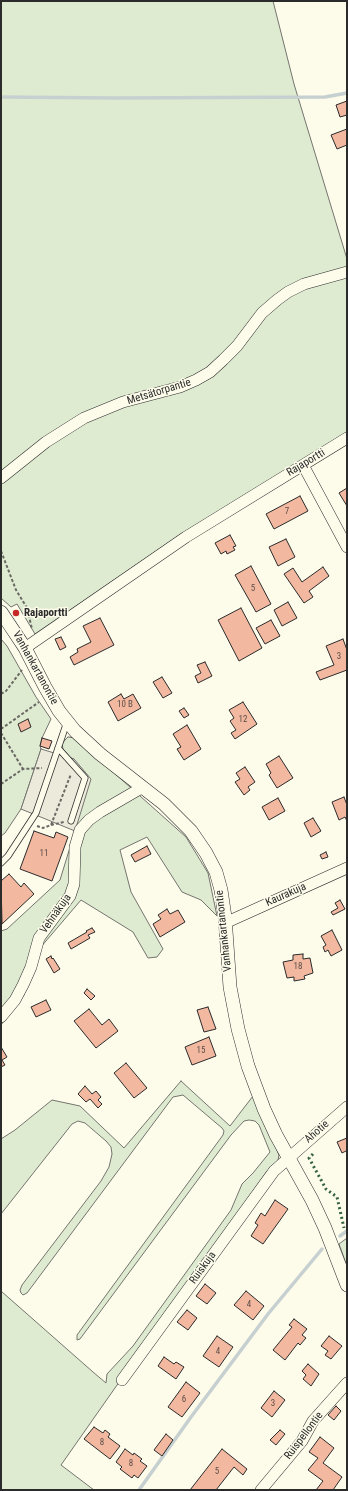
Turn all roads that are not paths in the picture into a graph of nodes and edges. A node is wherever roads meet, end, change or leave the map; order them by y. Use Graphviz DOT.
graph roads {
  1 [pos="347,272"];
  2 [pos="347,438"];
  3 [pos="303,465"];
  4 [pos="1,478"];
  5 [pos="347,547"];
  6 [pos="1,612"];
  7 [pos="29,645"];
  8 [pos="67,721"];
  9 [pos="58,748"];
  10 [pos="143,788"];
  11 [pos="71,821"];
  12 [pos="1,863"];
  13 [pos="347,868"];
  14 [pos="225,923"];
  15 [pos="1,1017"];
  16 [pos="347,1106"];
  17 [pos="288,1158"];
  18 [pos="347,1285"];
  19 [pos="122,1380"];
  20 [pos="347,1383"];
  21 [pos="261,1490"];
  1 -- 4 [label="street, Metsätorpantie"];
  2 -- 3 [label="street, Rajaportti"];
  3 -- 5 [label="street"];
  3 -- 7 [label="street, Rajaportti"];
  6 -- 7 [label="street, Vanhankartanontie"];
  7 -- 8 [label="street, Vanhankartanontie"];
  8 -- 9 [label="lane"];
  8 -- 10 [label="street, Vanhankartanontie"];
  9 -- 11 [label="lane"];
  9 -- 12 [label="lane"];
  10 -- 14 [label="street, Vanhankartanontie"];
  10 -- 15 [label="street, Vehnäkuja"];
  13 -- 14 [label="street, Kaurakuja"];
  14 -- 17 [label="street, Vanhankartanontie"];
  16 -- 17 [label="street, Ahotie"];
  17 -- 18 [label="street, Vanhankartanontie"];
  17 -- 19 [label="street, Ruiskuja"];
  20 -- 21 [label="street, Ruispellontie"];
}
